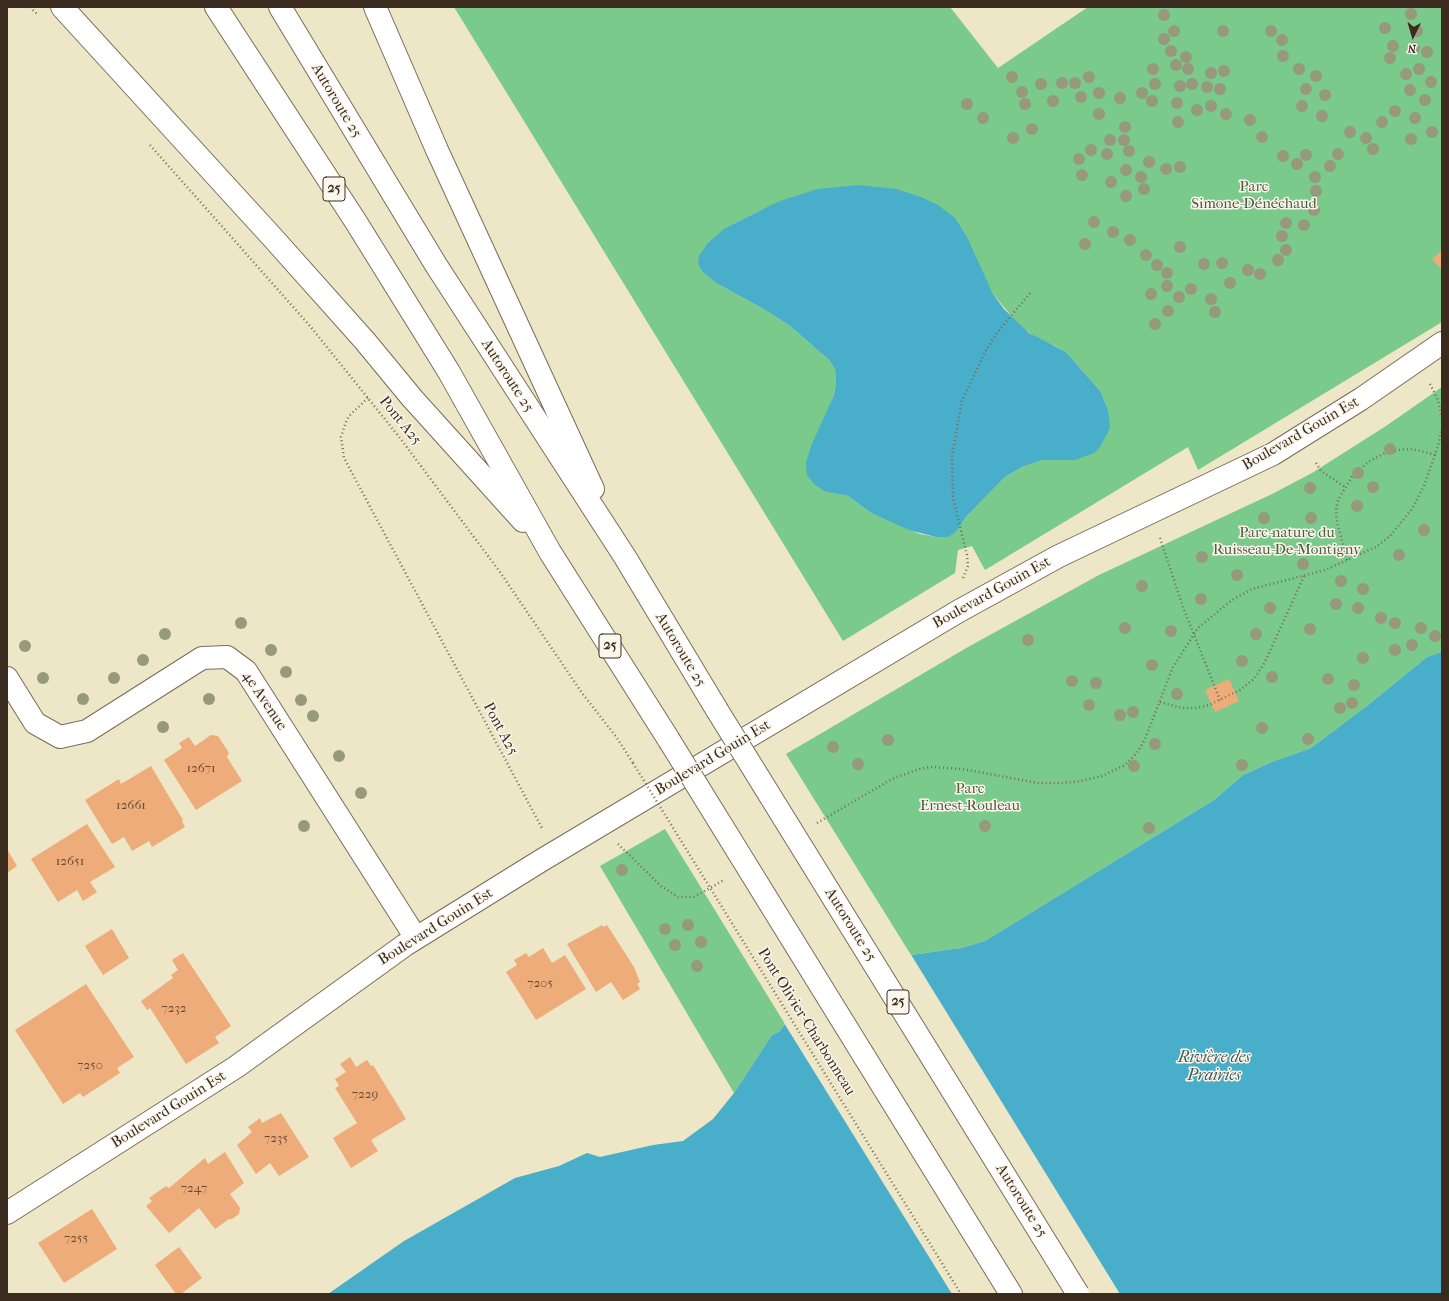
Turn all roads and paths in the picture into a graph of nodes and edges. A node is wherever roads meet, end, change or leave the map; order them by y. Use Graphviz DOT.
graph roads {
  1 [pos="30,7"];
  2 [pos="62,7"];
  3 [pos="216,7"];
  4 [pos="280,7"];
  5 [pos="375,7"];
  6 [pos="40,18"];
  7 [pos="148,143"];
  8 [pos="1030,293"];
  9 [pos="1442,343"];
  10 [pos="1432,387"];
  11 [pos="368,398"];
  12 [pos="1442,419"];
  13 [pos="1442,428"];
  14 [pos="1436,455"];
  15 [pos="1316,463"];
  16 [pos="1345,487"];
  17 [pos="1160,538"];
  18 [pos="966,548"];
  19 [pos="550,552"];
  20 [pos="625,557"];
  21 [pos="1348,560"];
  22 [pos="1304,576"];
  23 [pos="1194,634"];
  24 [pos="7,678"];
  25 [pos="1220,700"];
  26 [pos="1160,702"];
  27 [pos="633,762"];
  28 [pos="815,824"];
  29 [pos="544,833"];
  30 [pos="620,847"];
  31 [pos="727,878"];
  32 [pos="416,938"];
  33 [pos="7,1213"];
  34 [pos="961,1294"];
  35 [pos="1012,1294"];
  36 [pos="1078,1294"];
  1 -- 6 [label="path"];
  2 -- 19 [label="main road"];
  3 -- 19 [label="main road, 25"];
  4 -- 20 [label="main road, Autoroute 25 / 25"];
  5 -- 20 [label="main road"];
  7 -- 11 [label="path"];
  8 -- 18 [label="path"];
  9 -- 32 [label="main road, Boulevard Gouin Est"];
  10 -- 12 [label="path"];
  11 -- 27 [label="path, Pont A25"];
  11 -- 29 [label="path, Pont A25"];
  13 -- 14 [label="path"];
  14 -- 16 [label="path"];
  14 -- 21 [label="path"];
  15 -- 16 [label="path"];
  16 -- 21 [label="path"];
  17 -- 23 [label="path"];
  19 -- 35 [label="main road, 25, bridge"];
  20 -- 36 [label="main road, Autoroute 25 / 25, bridge"];
  21 -- 22 [label="path"];
  22 -- 23 [label="path"];
  22 -- 25 [label="path"];
  23 -- 25 [label="path"];
  23 -- 26 [label="path"];
  24 -- 32 [label="main road, 4e Avenue"];
  25 -- 26 [label="path"];
  26 -- 28 [label="path"];
  27 -- 34 [label="path, Pont Olivier-Charbonneau, bridge"];
  30 -- 31 [label="path"];
  32 -- 33 [label="main road, Boulevard Gouin Est"];
}
